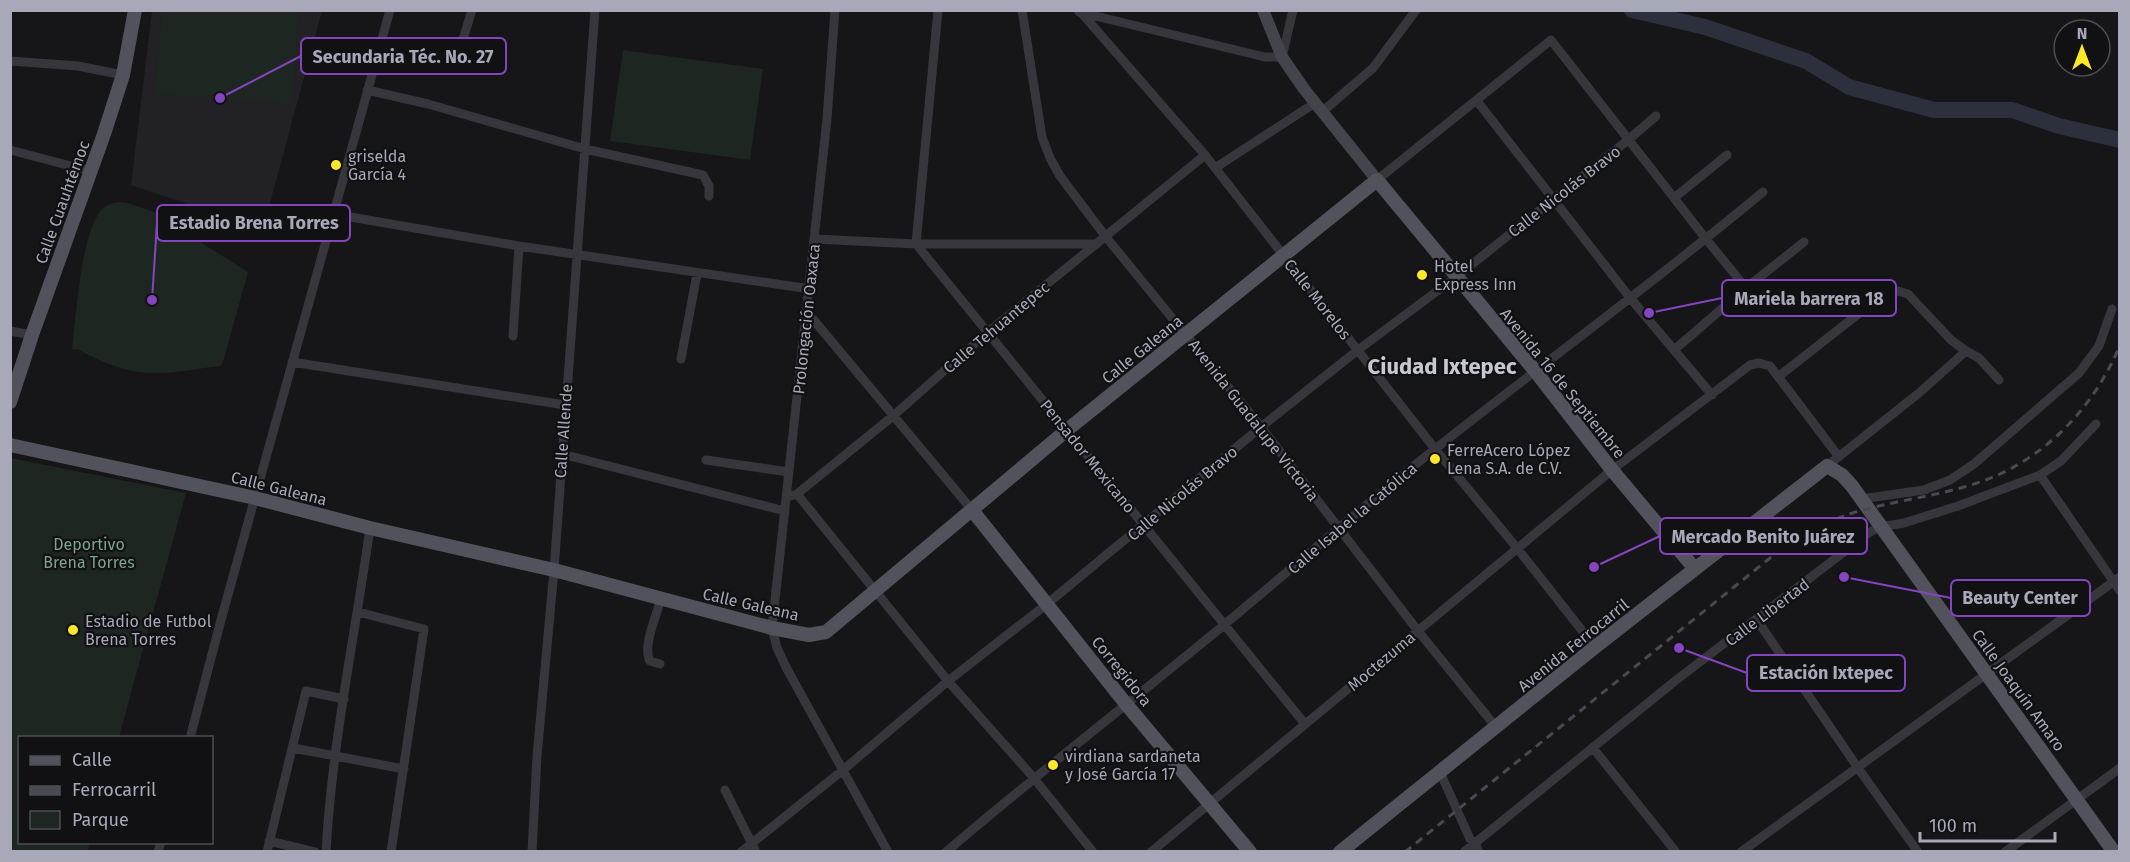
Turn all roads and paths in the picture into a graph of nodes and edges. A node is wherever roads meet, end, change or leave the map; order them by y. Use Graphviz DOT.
graph roads {
  1 [pos="135,10"];
  2 [pos="390,10"];
  3 [pos="472,10"];
  4 [pos="595,10"];
  5 [pos="835,10"];
  6 [pos="938,10"];
  7 [pos="1022,10"];
  8 [pos="1263,10"];
  9 [pos="1293,10"];
  10 [pos="1416,10"];
  11 [pos="1077,11"];
  12 [pos="461,46"];
  13 [pos="1282,57"];
  14 [pos="10,61"];
  15 [pos="123,75"];
  16 [pos="367,90"];
  17 [pos="1477,101"];
  18 [pos="1318,107"];
  19 [pos="1656,116"];
  20 [pos="1628,140"];
  21 [pos="585,149"];
  22 [pos="10,150"];
  23 [pos="1205,155"];
  24 [pos="1727,155"];
  25 [pos="1215,168"];
  26 [pos="90,171"];
  27 [pos="1377,180"];
  28 [pos="1763,192"];
  29 [pos="709,196"];
  30 [pos="1674,198"];
  31 [pos="1553,199"];
  32 [pos="333,214"];
  33 [pos="1106,237"];
  34 [pos="815,239"];
  35 [pos="1706,239"];
  36 [pos="1804,242"];
  37 [pos="916,244"];
  38 [pos="1097,244"];
  39 [pos="519,246"];
  40 [pos="1283,254"];
  41 [pos="577,255"];
  42 [pos="697,274"];
  43 [pos="1456,277"];
  44 [pos="1746,288"];
  45 [pos="810,289"];
  46 [pos="1631,299"];
  47 [pos="2112,309"];
  48 [pos="807,312"];
  49 [pos="10,331"];
  50 [pos="987,333"];
  51 [pos="32,335"];
  52 [pos="1187,335"];
  53 [pos="513,336"];
  54 [pos="1358,350"];
  55 [pos="1674,350"];
  56 [pos="1966,351"];
  57 [pos="681,359"];
  58 [pos="292,362"];
  59 [pos="1536,372"];
  60 [pos="1778,377"];
  61 [pos="1999,380"];
  62 [pos="1712,395"];
  63 [pos="10,402"];
  64 [pos="565,405"];
  65 [pos="893,416"];
  66 [pos="2097,424"];
  67 [pos="1261,427"];
  68 [pos="1067,430"];
  69 [pos="10,445"];
  70 [pos="1435,449"];
  71 [pos="562,454"];
  72 [pos="1839,457"];
  73 [pos="706,460"];
  74 [pos="1827,466"];
  75 [pos="1612,470"];
  76 [pos="789,472"];
  77 [pos="2040,476"];
  78 [pos="797,494"];
  79 [pos="787,497"];
  80 [pos="255,498"];
  81 [pos="1861,499"];
  82 [pos="972,510"];
  83 [pos="785,511"];
  84 [pos="1143,525"];
  85 [pos="1880,527"];
  86 [pos="370,528"];
  87 [pos="1338,528"];
  88 [pos="1517,548"];
  89 [pos="1695,569"];
  90 [pos="554,570"];
  91 [pos="2116,580"];
  92 [pos="874,590"];
  93 [pos="2120,591"];
  94 [pos="661,599"];
  95 [pos="1047,604"];
  96 [pos="358,612"];
  97 [pos="1757,620"];
  98 [pos="1225,624"];
  99 [pos="772,628"];
  100 [pos="1418,631"];
  101 [pos="1595,647"];
  102 [pos="660,664"];
  103 [pos="1986,672"];
  104 [pos="948,681"];
  105 [pos="344,699"];
  106 [pos="1126,704"];
  107 [pos="1305,724"];
  108 [pos="1496,728"];
  109 [pos="191,736"];
  110 [pos="293,748"];
  111 [pos="1593,748"];
  112 [pos="336,756"];
  113 [pos="1858,768"];
  114 [pos="2120,768"];
  115 [pos="404,769"];
  116 [pos="843,770"];
  117 [pos="1440,772"];
  118 [pos="1033,777"];
  119 [pos="725,790"];
  120 [pos="2077,798"];
  121 [pos="1209,801"];
  122 [pos="269,841"];
  123 [pos="1754,843"];
  124 [pos="754,847"];
  125 [pos="1477,847"];
  126 [pos="267,852"];
  127 [pos="315,852"];
  128 [pos="326,852"];
  129 [pos="391,852"];
  130 [pos="532,852"];
  131 [pos="741,852"];
  132 [pos="888,852"];
  133 [pos="946,852"];
  134 [pos="1094,852"];
  135 [pos="1151,852"];
  136 [pos="1250,852"];
  137 [pos="1340,852"];
  138 [pos="1464,852"];
  139 [pos="1676,852"];
  140 [pos="1741,852"];
  141 [pos="1760,852"];
  142 [pos="1918,852"];
  143 [pos="2005,852"];
  144 [pos="2114,852"];
  1 -- 15 [label="main road, Calle Cuauhtémoc"];
  2 -- 16 [label="street"];
  3 -- 12 [label="street"];
  4 -- 21 [label="street, Calle Allende"];
  5 -- 34 [label="street, Prolongación Oaxaca"];
  6 -- 37 [label="street"];
  7 -- 33 [label="street, Avenida Guadalupe Victoria"];
  8 -- 13 [label="street, Avenida 16 de Septiembre"];
  9 -- 13 [label="street"];
  10 -- 18 [label="street"];
  11 -- 13 [label="street"];
  11 -- 23 [label="street, Calle Morelos"];
  13 -- 18 [label="street, Avenida 16 de Septiembre"];
  14 -- 15 [label="street"];
  15 -- 26 [label="main road, Calle Cuauhtémoc"];
  16 -- 21 [label="street"];
  16 -- 32 [label="street"];
  17 -- 20 [label="street"];
  17 -- 27 [label="street"];
  17 -- 31 [label="street"];
  18 -- 25 [label="street"];
  18 -- 27 [label="street, Avenida 16 de Septiembre"];
  19 -- 20 [label="street, Calle Nicolás Bravo"];
  20 -- 30 [label="street"];
  20 -- 31 [label="street, Calle Nicolás Bravo"];
  21 -- 29 [label="street"];
  21 -- 41 [label="street, Calle Allende"];
  22 -- 26 [label="street"];
  23 -- 25 [label="street, Calle Morelos"];
  23 -- 33 [label="street, Calle Tehuantepec"];
  24 -- 30 [label="street"];
  25 -- 40 [label="street, Calle Morelos"];
  26 -- 51 [label="main road, Calle Cuauhtémoc"];
  27 -- 40 [label="main road, Calle Galeana"];
  27 -- 43 [label="main road, Avenida 16 de Septiembre"];
  28 -- 35 [label="street, Calle Isabel la Católica"];
  30 -- 35 [label="street"];
  31 -- 43 [label="street, Calle Nicolás Bravo"];
  31 -- 46 [label="street"];
  32 -- 39 [label="street"];
  32 -- 58 [label="street"];
  33 -- 38 [label="street, Calle Tehuantepec"];
  33 -- 52 [label="street, Avenida Guadalupe Victoria"];
  34 -- 37 [label="street"];
  34 -- 45 [label="street, Prolongación Oaxaca"];
  35 -- 44 [label="street"];
  35 -- 46 [label="street, Calle Isabel la Católica"];
  36 -- 44 [label="street"];
  37 -- 38 [label="street"];
  37 -- 50 [label="street, Pensador Mexicano"];
  38 -- 50 [label="street, Calle Tehuantepec"];
  39 -- 41 [label="street"];
  39 -- 53 [label="street"];
  40 -- 52 [label="main road, Calle Galeana"];
  40 -- 54 [label="street, Calle Morelos"];
  41 -- 42 [label="street"];
  41 -- 64 [label="street, Calle Allende"];
  42 -- 45 [label="street"];
  42 -- 57 [label="street"];
  43 -- 54 [label="street, Calle Nicolás Bravo"];
  43 -- 59 [label="main road, Avenida 16 de Septiembre"];
  44 -- 55 [label="street"];
  45 -- 48 [label="street, Prolongación Oaxaca"];
  46 -- 55 [label="street"];
  46 -- 59 [label="street, Calle Isabel la Católica"];
  47 -- 81 [label="street"];
  48 -- 65 [label="street"];
  48 -- 76 [label="street, Prolongación Oaxaca"];
  49 -- 51 [label="street"];
  50 -- 65 [label="street, Calle Tehuantepec"];
  50 -- 68 [label="street, Pensador Mexicano"];
  51 -- 63 [label="main road, Calle Cuauhtémoc"];
  52 -- 67 [label="street, Avenida Guadalupe Victoria"];
  52 -- 68 [label="main road, Calle Galeana"];
  54 -- 67 [label="street, Calle Nicolás Bravo"];
  54 -- 70 [label="street, Calle Morelos"];
  55 -- 62 [label="street"];
  56 -- 60 [label="street"];
  56 -- 61 [label="street"];
  56 -- 72 [label="street"];
  58 -- 64 [label="street"];
  58 -- 80 [label="street"];
  59 -- 70 [label="street, Calle Isabel la Católica"];
  59 -- 75 [label="main road, Avenida 16 de Septiembre"];
  60 -- 62 [label="street, Moctezuma"];
  60 -- 72 [label="street"];
  62 -- 75 [label="street, Moctezuma"];
  64 -- 71 [label="street, Calle Allende"];
  65 -- 78 [label="street, Calle Tehuantepec"];
  65 -- 82 [label="street"];
  66 -- 77 [label="street, Calle Libertad"];
  67 -- 84 [label="street, Calle Nicolás Bravo"];
  67 -- 87 [label="street, Avenida Guadalupe Victoria"];
  68 -- 82 [label="main road, Calle Galeana"];
  68 -- 84 [label="street, Pensador Mexicano"];
  69 -- 80 [label="main road, Calle Galeana"];
  70 -- 87 [label="street, Calle Isabel la Católica"];
  70 -- 88 [label="street, Calle Morelos"];
  71 -- 83 [label="street"];
  71 -- 90 [label="street, Calle Allende"];
  72 -- 74 [label="street"];
  73 -- 76 [label="street"];
  74 -- 81 [label="main road, Calle Joaquín Amaro"];
  74 -- 89 [label="main road, Avenida Ferrocarril"];
  75 -- 88 [label="street, Moctezuma"];
  75 -- 89 [label="main road, Avenida 16 de Septiembre"];
  76 -- 79 [label="street, Prolongación Oaxaca"];
  77 -- 85 [label="street, Calle Libertad"];
  77 -- 91 [label="street"];
  78 -- 79 [label="street, Calle Tehuantepec"];
  78 -- 92 [label="street"];
  79 -- 83 [label="street, Prolongación Oaxaca"];
  80 -- 86 [label="main road, Calle Galeana"];
  80 -- 109 [label="street"];
  81 -- 85 [label="main road, Calle Joaquín Amaro"];
  82 -- 92 [label="main road, Calle Galeana"];
  82 -- 95 [label="main road, Corregidora"];
  83 -- 99 [label="street, Prolongación Oaxaca"];
  84 -- 95 [label="street, Calle Nicolás Bravo"];
  84 -- 98 [label="street, Pensador Mexicano"];
  85 -- 97 [label="street, Calle Libertad"];
  85 -- 103 [label="main road, Calle Joaquín Amaro"];
  86 -- 90 [label="main road, Calle Galeana"];
  86 -- 96 [label="street"];
  87 -- 98 [label="street, Calle Isabel la Católica"];
  87 -- 100 [label="street, Avenida Guadalupe Victoria"];
  88 -- 100 [label="street, Moctezuma"];
  88 -- 101 [label="street, Calle Morelos"];
  89 -- 101 [label="main road, Avenida Ferrocarril"];
  90 -- 94 [label="main road, Calle Galeana"];
  90 -- 130 [label="street, Calle Allende"];
  91 -- 93 [label="street"];
  91 -- 103 [label="street"];
  92 -- 99 [label="main road, Calle Galeana"];
  92 -- 104 [label="street"];
  94 -- 99 [label="main road, Calle Galeana"];
  94 -- 102 [label="street"];
  95 -- 104 [label="street, Calle Nicolás Bravo"];
  95 -- 106 [label="main road, Corregidora"];
  96 -- 105 [label="street"];
  96 -- 115 [label="street"];
  97 -- 111 [label="street, Calle Libertad"];
  97 -- 113 [label="street"];
  98 -- 106 [label="street, Calle Isabel la Católica"];
  98 -- 107 [label="street, Pensador Mexicano"];
  99 -- 116 [label="street"];
  100 -- 107 [label="street, Moctezuma"];
  100 -- 108 [label="street, Avenida Guadalupe Victoria"];
  101 -- 108 [label="main road, Avenida Ferrocarril"];
  103 -- 113 [label="street"];
  103 -- 120 [label="main road, Calle Joaquín Amaro"];
  104 -- 116 [label="street, Calle Nicolás Bravo"];
  104 -- 118 [label="street"];
  105 -- 110 [label="street"];
  105 -- 112 [label="street"];
  106 -- 118 [label="street, Calle Isabel la Católica"];
  106 -- 121 [label="main road, Corregidora"];
  107 -- 121 [label="street, Moctezuma"];
  108 -- 117 [label="main road, Avenida Ferrocarril"];
  110 -- 112 [label="street"];
  110 -- 122 [label="street"];
  111 -- 125 [label="street, Calle Libertad"];
  111 -- 139 [label="street"];
  112 -- 115 [label="street"];
  112 -- 128 [label="street"];
  113 -- 123 [label="street"];
  113 -- 142 [label="street"];
  114 -- 120 [label="street"];
  115 -- 129 [label="street"];
  116 -- 124 [label="street, Calle Nicolás Bravo"];
  116 -- 132 [label="street"];
  117 -- 125 [label="street"];
  117 -- 137 [label="main road, Avenida Ferrocarril"];
  118 -- 133 [label="street, Calle Isabel la Católica"];
  118 -- 134 [label="street"];
  119 -- 124 [label="street"];
  120 -- 143 [label="street"];
  120 -- 144 [label="main road, Calle Joaquín Amaro"];
  121 -- 135 [label="street, Moctezuma"];
  121 -- 136 [label="main road, Corregidora"];
  122 -- 126 [label="street"];
  122 -- 127 [label="street"];
  123 -- 140 [label="street"];
  123 -- 141 [label="street"];
  124 -- 131 [label="street, Calle Nicolás Bravo"];
  125 -- 138 [label="street, Calle Libertad"];
}
